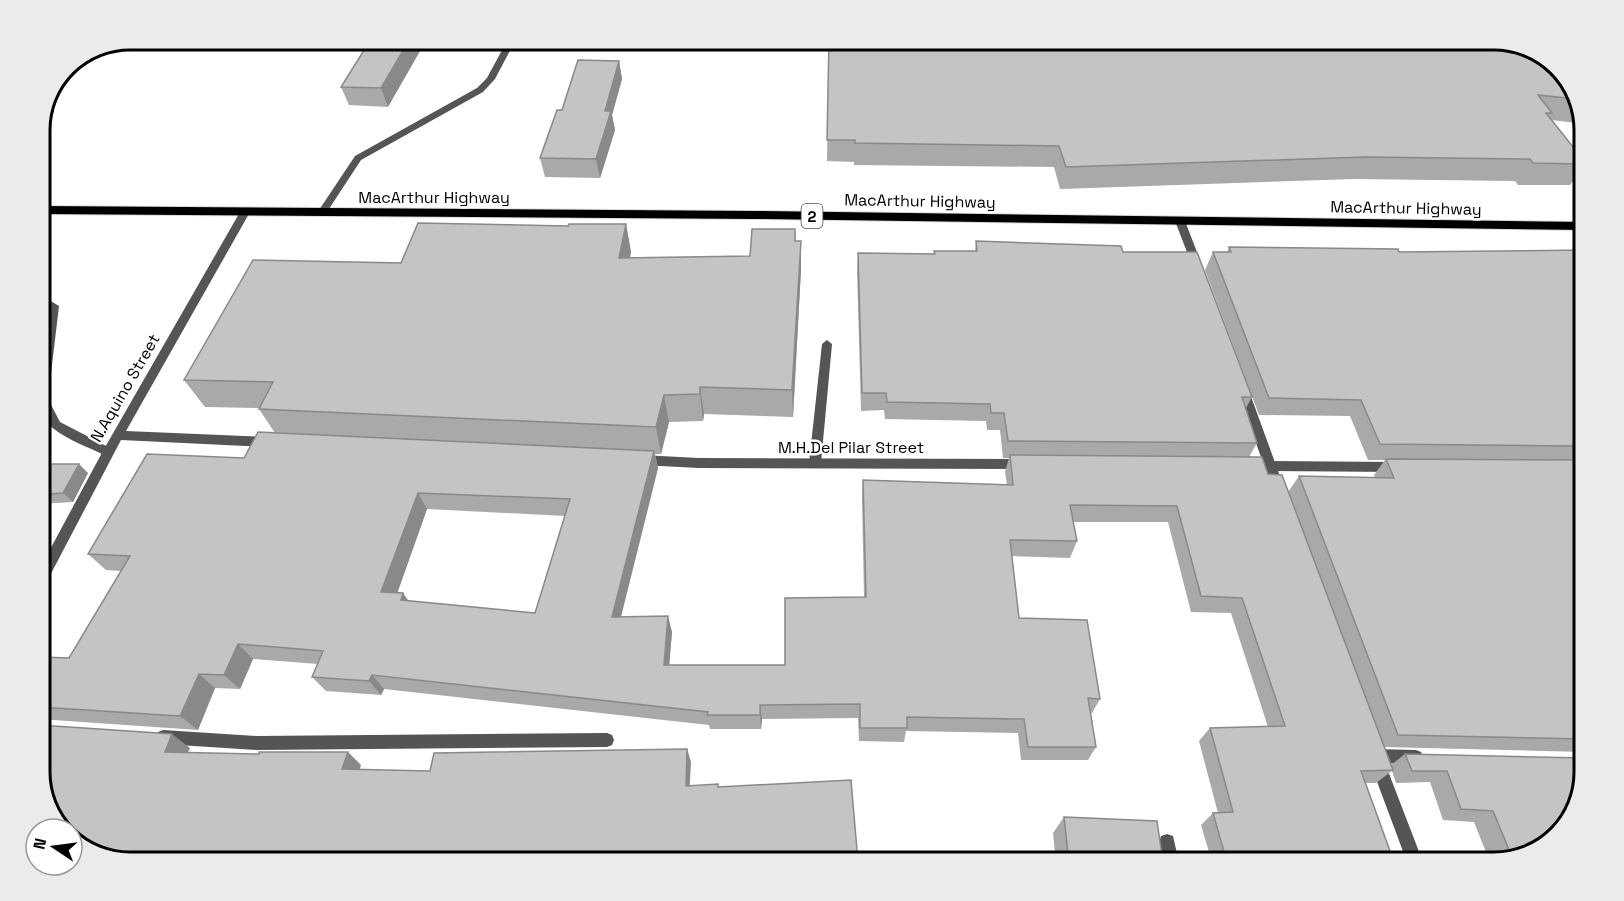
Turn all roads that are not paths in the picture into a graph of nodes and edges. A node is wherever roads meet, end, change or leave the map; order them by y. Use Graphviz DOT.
graph roads {
  1 [pos="506,50"];
  2 [pos="50,210"];
  3 [pos="245,212"];
  4 [pos="322,213"];
  5 [pos="1180,221"];
  6 [pos="1574,226"];
  7 [pos="1201,277"];
  8 [pos="50,304"];
  9 [pos="50,337"];
  10 [pos="827,344"];
  11 [pos="1238,377"];
  12 [pos="50,414"];
  13 [pos="118,435"];
  14 [pos="284,443"];
  15 [pos="108,452"];
  16 [pos="627,459"];
  17 [pos="815,463"];
  18 [pos="1031,464"];
  19 [pos="1247,466"];
  20 [pos="1271,466"];
  21 [pos="1410,467"];
  22 [pos="1283,500"];
  23 [pos="50,562"];
  24 [pos="142,735"];
  25 [pos="607,740"];
  26 [pos="1433,757"];
  27 [pos="1167,842"];
  28 [pos="1169,852"];
  29 [pos="1411,852"];
  1 -- 4 [label="street"];
  2 -- 3 [label="highway, MacArthur Highway / 2"];
  3 -- 4 [label="highway, MacArthur Highway / 2"];
  3 -- 13 [label="street, N.Aquino Street"];
  4 -- 5 [label="highway, MacArthur Highway / 2"];
  5 -- 6 [label="highway, MacArthur Highway / 2"];
  5 -- 7 [label="street"];
  8 -- 9 [label="street"];
  10 -- 17 [label="street"];
  11 -- 20 [label="street"];
  12 -- 15 [label="street"];
  13 -- 14 [label="street"];
  13 -- 15 [label="street, N.Aquino Street"];
  15 -- 23 [label="street, N.Aquino Street"];
  16 -- 17 [label="street, M.H.Del Pilar Street"];
  17 -- 18 [label="street, M.H.Del Pilar Street"];
  19 -- 20 [label="street"];
  20 -- 21 [label="street"];
  20 -- 22 [label="street"];
  24 -- 25 [label="street"];
  26 -- 29 [label="street"];
  27 -- 28 [label="street"];
}
